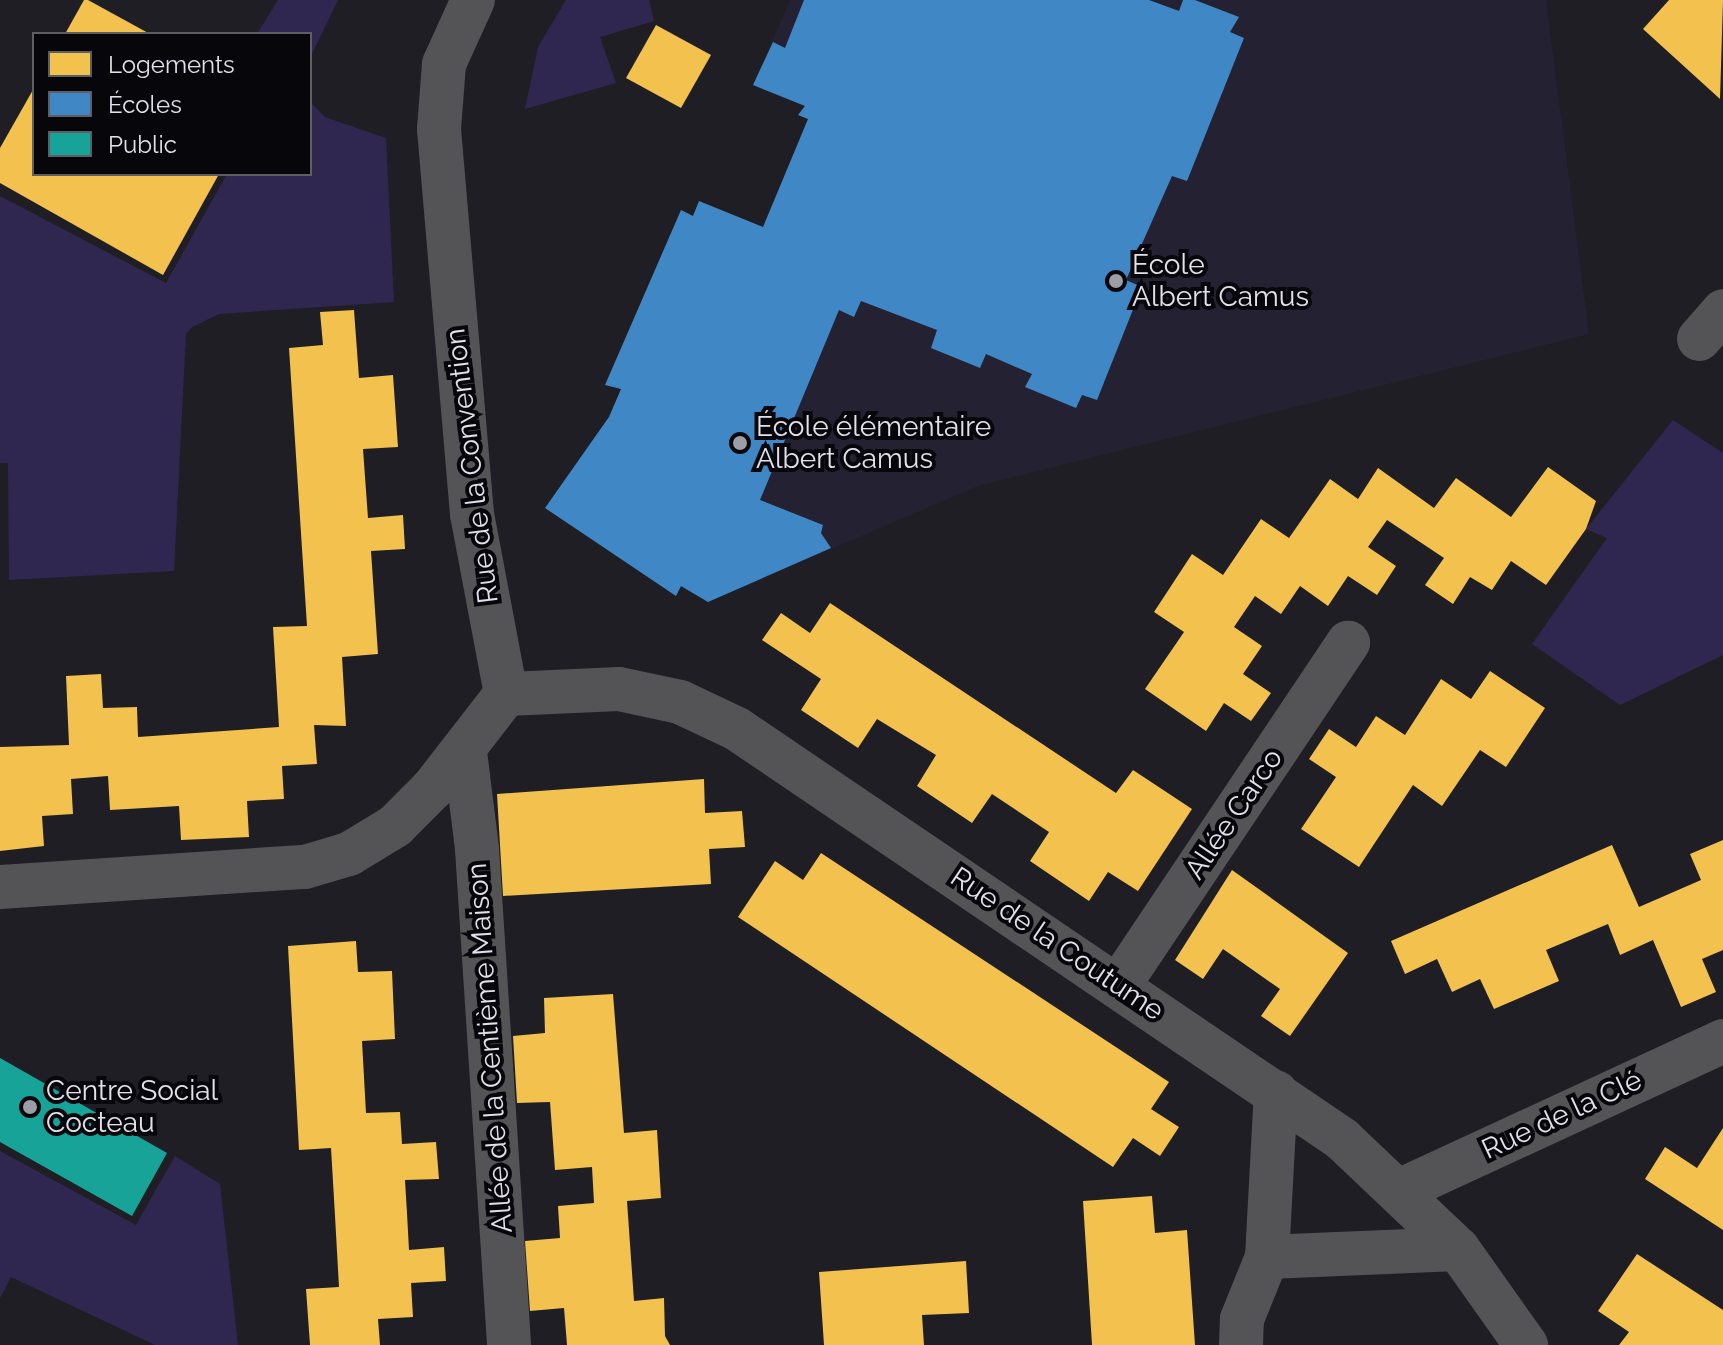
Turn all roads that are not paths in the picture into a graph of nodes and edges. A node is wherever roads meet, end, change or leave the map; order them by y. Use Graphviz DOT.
graph roads {
  1 [pos="473,0"];
  2 [pos="1348,643"];
  3 [pos="506,694"];
  4 [pos="465,752"];
  5 [pos="0,887"];
  6 [pos="1119,985"];
  7 [pos="1723,1041"];
  8 [pos="1276,1092"];
  9 [pos="1401,1190"];
  10 [pos="1458,1249"];
  11 [pos="1267,1257"];
  12 [pos="509,1345"];
  13 [pos="1241,1345"];
  14 [pos="1526,1345"];
  1 -- 3 [label="street, Rue de la Convention"];
  2 -- 6 [label="street, Allée Carco"];
  3 -- 4 [label="street"];
  3 -- 6 [label="street, Rue de la Coutume"];
  4 -- 5 [label="street"];
  4 -- 12 [label="street, Allée de la Centième Maison"];
  6 -- 8 [label="street, Rue de la Coutume"];
  7 -- 9 [label="street, Rue de la Clé"];
  8 -- 9 [label="street, Rue de la Coutume"];
  8 -- 11 [label="street"];
  9 -- 10 [label="street, Rue de la Coutume"];
  10 -- 11 [label="street"];
  10 -- 14 [label="street, Rue de la Coutume"];
  11 -- 13 [label="street"];
}
